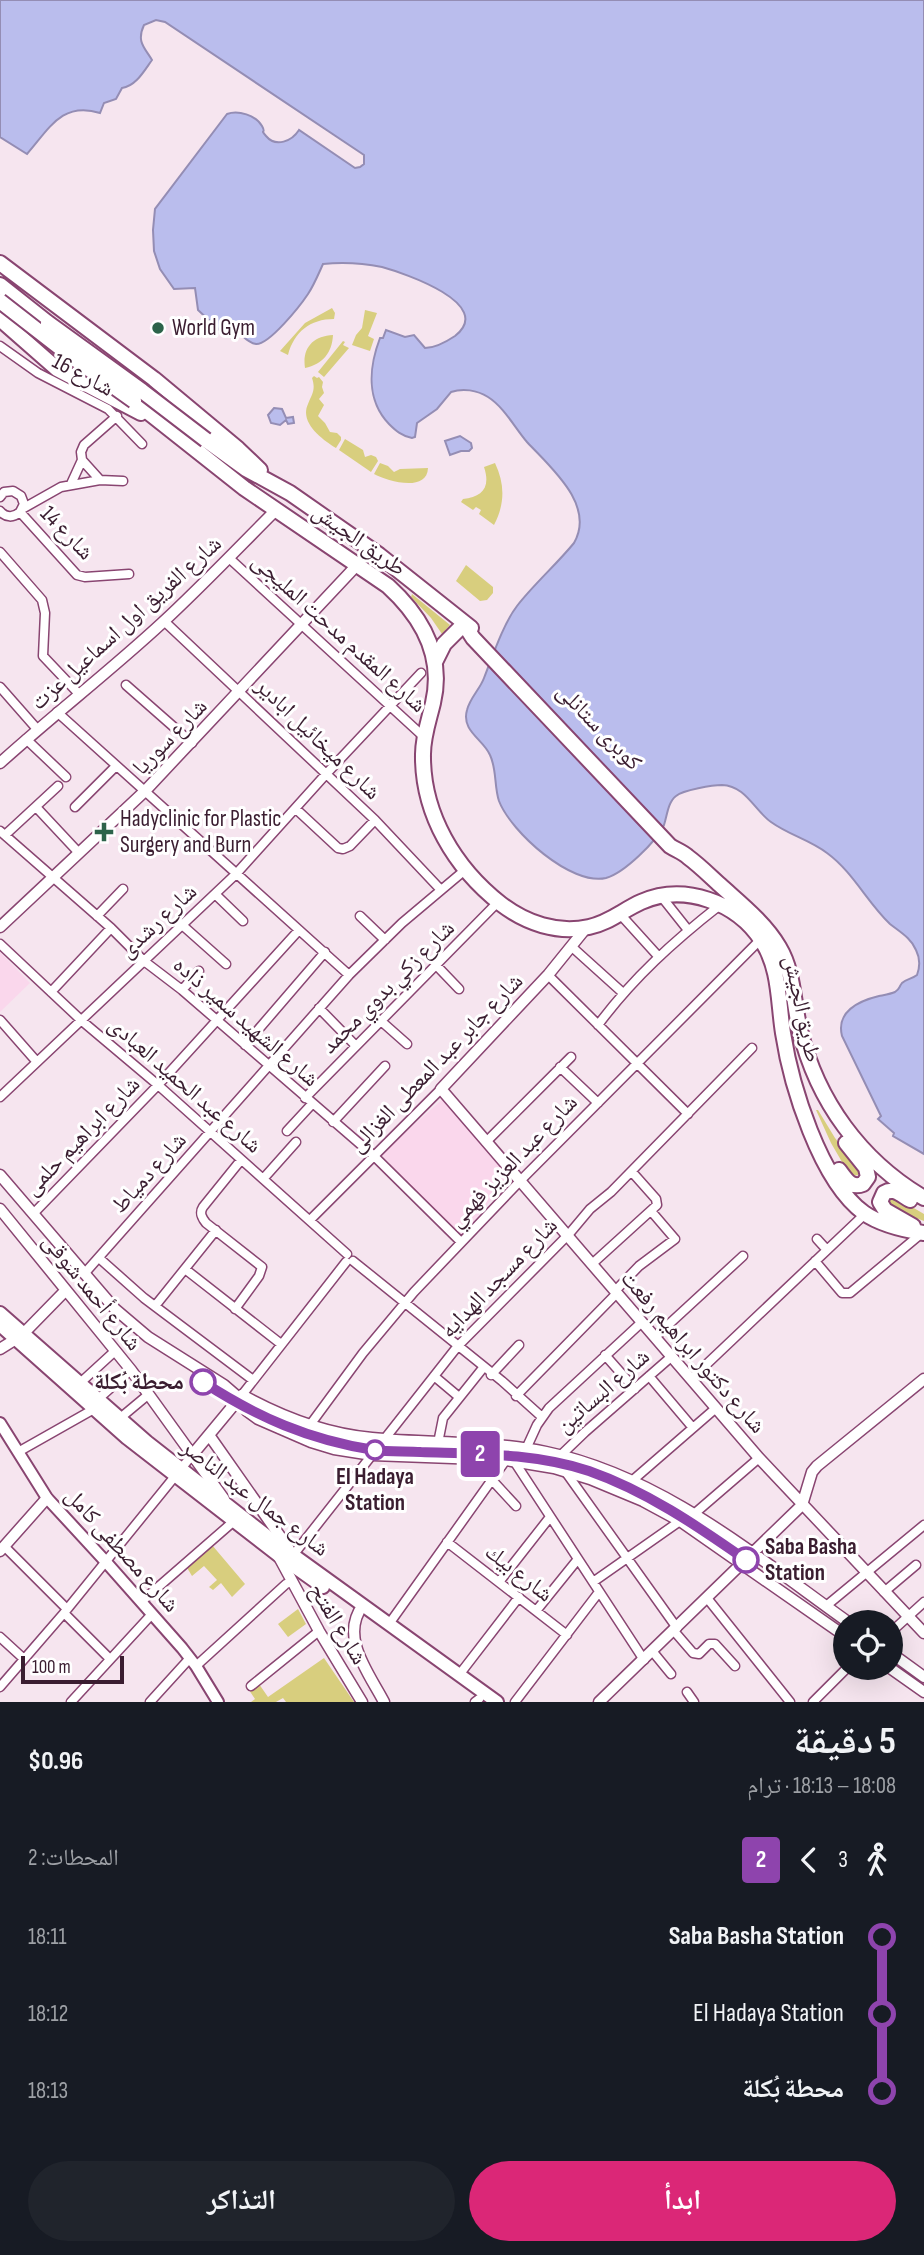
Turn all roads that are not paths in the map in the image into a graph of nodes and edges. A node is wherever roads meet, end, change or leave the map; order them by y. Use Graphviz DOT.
graph roads {
  1 [pos="0,263"];
  2 [pos="0,285"];
  3 [pos="0,301"];
  4 [pos="0,319"];
  5 [pos="74,320"];
  6 [pos="0,346"];
  7 [pos="45,359"];
  8 [pos="117,416"];
  9 [pos="163,425"];
  10 [pos="142,444"];
  11 [pos="82,460"];
  12 [pos="100,480"];
  13 [pos="123,481"];
  14 [pos="270,482"];
  15 [pos="71,484"];
  16 [pos="4,489"];
  17 [pos="0,496"];
  18 [pos="276,510"];
  19 [pos="0,511"];
  20 [pos="18,513"];
  21 [pos="0,524"];
  22 [pos="0,552"];
  23 [pos="229,558"];
  24 [pos="358,565"];
  25 [pos="129,575"];
  26 [pos="164,621"];
  27 [pos="302,625"];
  28 [pos="471,632"];
  29 [pos="435,662"];
  30 [pos="421,673"];
  31 [pos="126,685"];
  32 [pos="0,687"];
  33 [pos="240,691"];
  34 [pos="79,694"];
  35 [pos="390,707"];
  36 [pos="57,712"];
  37 [pos="37,729"];
  38 [pos="424,737"];
  39 [pos="26,739"];
  40 [pos="192,743"];
  41 [pos="1,761"];
  42 [pos="116,766"];
  43 [pos="327,773"];
  44 [pos="66,776"];
  45 [pos="58,786"];
  46 [pos="145,791"];
  47 [pos="36,807"];
  48 [pos="75,807"];
  49 [pos="296,808"];
  50 [pos="375,820"];
  51 [pos="3,833"];
  52 [pos="79,853"];
  53 [pos="687,855"];
  54 [pos="465,870"];
  55 [pos="236,874"];
  56 [pos="53,877"];
  57 [pos="123,889"];
  58 [pos="441,890"];
  59 [pos="215,894"];
  60 [pos="661,896"];
  61 [pos="498,902"];
  62 [pos="721,905"];
  63 [pos="620,914"];
  64 [pos="97,916"];
  65 [pos="360,916"];
  66 [pos="243,921"];
  67 [pos="181,924"];
  68 [pos="0,927"];
  69 [pos="111,928"];
  70 [pos="586,928"];
  71 [pos="299,930"];
  72 [pos="688,930"];
  73 [pos="761,939"];
  74 [pos="385,940"];
  75 [pos="0,944"];
  76 [pos="572,947"];
  77 [pos="324,952"];
  78 [pos="658,956"];
  79 [pos="144,961"];
  80 [pos="226,964"];
  81 [pos="436,965"];
  82 [pos="200,971"];
  83 [pos="349,975"];
  84 [pos="548,975"];
  85 [pos="459,989"];
  86 [pos="182,990"];
  87 [pos="51,992"];
  88 [pos="623,993"];
  89 [pos="319,1008"];
  90 [pos="0,1020"];
  91 [pos="82,1021"];
  92 [pos="217,1021"];
  93 [pos="381,1021"];
  94 [pos="598,1025"];
  95 [pos="407,1044"];
  96 [pos="245,1045"];
  97 [pos="356,1046"];
  98 [pos="752,1048"];
  99 [pos="571,1056"];
  100 [pos="37,1062"];
  101 [pos="636,1063"];
  102 [pos="384,1066"];
  103 [pos="270,1067"];
  104 [pos="560,1067"];
  105 [pos="158,1085"];
  106 [pos="441,1089"];
  107 [pos="0,1097"];
  108 [pos="308,1101"];
  109 [pos="828,1102"];
  110 [pos="598,1103"];
  111 [pos="688,1114"];
  112 [pos="333,1122"];
  113 [pos="287,1131"];
  114 [pos="211,1132"];
  115 [pos="296,1142"];
  116 [pos="486,1142"];
  117 [pos="820,1153"];
  118 [pos="374,1156"];
  119 [pos="242,1160"];
  120 [pos="632,1172"];
  121 [pos="0,1175"];
  122 [pos="263,1179"];
  123 [pos="520,1181"];
  124 [pos="924,1198"];
  125 [pos="924,1206"];
  126 [pos="0,1209"];
  127 [pos="652,1211"];
  128 [pos="33,1213"];
  129 [pos="865,1214"];
  130 [pos="310,1220"];
  131 [pos="216,1230"];
  132 [pos="923,1233"];
  133 [pos="568,1236"];
  134 [pos="817,1239"];
  135 [pos="461,1242"];
  136 [pos="827,1250"];
  137 [pos="743,1256"];
  138 [pos="99,1258"];
  139 [pos="349,1259"];
  140 [pos="815,1261"];
  141 [pos="592,1264"];
  142 [pos="185,1269"];
  143 [pos="84,1274"];
  144 [pos="66,1290"];
  145 [pos="616,1292"];
  146 [pos="404,1303"];
  147 [pos="155,1306"];
  148 [pos="236,1309"];
  149 [pos="0,1313"];
  150 [pos="642,1322"];
  151 [pos="0,1325"];
  152 [pos="19,1337"];
  153 [pos="655,1337"];
  154 [pos="281,1345"];
  155 [pos="519,1345"];
  156 [pos="457,1347"];
  157 [pos="0,1349"];
  158 [pos="115,1350"];
  159 [pos="605,1355"];
  160 [pos="671,1357"];
  161 [pos="483,1368"];
  162 [pos="131,1370"];
  163 [pos="491,1375"];
  164 [pos="434,1376"];
  165 [pos="649,1376"];
  166 [pos="924,1378"];
  167 [pos="691,1379"];
  168 [pos="253,1380"];
  169 [pos="79,1384"];
  170 [pos="635,1389"];
  171 [pos="149,1394"];
  172 [pos="516,1396"];
  173 [pos="240,1397"];
  174 [pos="459,1397"];
  175 [pos="96,1405"];
  176 [pos="716,1408"];
  177 [pos="542,1417"];
  178 [pos="119,1419"];
  179 [pos="310,1425"];
  180 [pos="1,1426"];
  181 [pos="693,1429"];
  182 [pos="209,1435"];
  183 [pos="384,1439"];
  184 [pos="438,1443"];
  185 [pos="526,1449"];
  186 [pos="18,1452"];
  187 [pos="193,1454"];
  188 [pos="372,1455"];
  189 [pos="560,1455"];
  190 [pos="759,1458"];
  191 [pos="510,1461"];
  192 [pos="565,1471"];
  193 [pos="178,1472"];
  194 [pos="492,1480"];
  195 [pos="633,1480"];
  196 [pos="47,1498"];
  197 [pos="227,1503"];
  198 [pos="802,1505"];
  199 [pos="516,1506"];
  200 [pos="694,1514"];
  201 [pos="550,1517"];
  202 [pos="234,1521"];
  203 [pos="680,1521"];
  204 [pos="924,1525"];
  205 [pos="259,1529"];
  206 [pos="447,1542"];
  207 [pos="2,1548"];
  208 [pos="293,1553"];
  209 [pos="752,1554"];
  210 [pos="278,1555"];
  211 [pos="627,1558"];
  212 [pos="578,1559"];
  213 [pos="106,1562"];
  214 [pos="742,1563"];
  215 [pos="916,1565"];
  216 [pos="865,1572"];
  217 [pos="291,1582"];
  218 [pos="499,1582"];
  219 [pos="593,1582"];
  220 [pos="599,1592"];
  221 [pos="884,1592"];
  222 [pos="519,1597"];
  223 [pos="707,1598"];
  224 [pos="141,1602"];
  225 [pos="924,1602"];
  226 [pos="826,1606"];
  227 [pos="360,1609"];
  228 [pos="66,1611"];
  229 [pos="536,1611"];
  230 [pos="833,1611"];
  231 [pos="152,1614"];
  232 [pos="908,1617"];
  233 [pos="903,1621"];
  234 [pos="389,1624"];
  235 [pos="833,1627"];
  236 [pos="676,1630"];
  237 [pos="318,1631"];
  238 [pos="924,1633"];
  239 [pos="567,1634"];
  240 [pos="0,1637"];
  241 [pos="653,1652"];
  242 [pos="24,1658"];
  243 [pos="110,1659"];
  244 [pos="644,1660"];
  245 [pos="193,1662"];
  246 [pos="903,1662"];
  247 [pos="735,1666"];
  248 [pos="671,1674"];
  249 [pos="459,1675"];
  250 [pos="903,1677"];
  251 [pos="924,1677"];
  252 [pos="835,1680"];
  253 [pos="0,1686"];
  254 [pos="251,1686"];
  255 [pos="687,1692"];
  256 [pos="924,1692"];
  257 [pos="479,1701"];
  258 [pos="71,1702"];
  259 [pos="150,1702"];
  260 [pos="218,1702"];
  261 [pos="362,1702"];
  262 [pos="384,1702"];
  263 [pos="497,1702"];
  264 [pos="515,1702"];
  265 [pos="599,1702"];
  266 [pos="694,1702"];
  267 [pos="790,1702"];
  268 [pos="813,1702"];
  1 -- 5 [label="highway"];
  2 -- 14 [label="highway, طريق الجيش, bridge"];
  3 -- 9 [label="highway, طريق الجيش, bridge"];
  4 -- 7 [label="highway"];
  5 -- 7 [label="highway"];
  5 -- 14 [label="highway"];
  6 -- 8 [label="street, شارع 16"];
  7 -- 9 [label="highway"];
  8 -- 10 [label="street, شارع 16"];
  8 -- 11 [label="street"];
  9 -- 18 [label="highway, طريق الجيش"];
  11 -- 12 [label="street"];
  11 -- 15 [label="street"];
  12 -- 13 [label="street"];
  12 -- 15 [label="street"];
  14 -- 28 [label="highway, طريق الجيش"];
  15 -- 20 [label="street"];
  16 -- 17 [label="street"];
  16 -- 20 [label="street"];
  18 -- 23 [label="street, شارع الفريق اول اسماعيل عزت"];
  18 -- 24 [label="highway, طريق الجيش"];
  19 -- 20 [label="street"];
  20 -- 21 [label="street"];
  20 -- 25 [label="street, شارع 14"];
  22 -- 34 [label="street"];
  23 -- 26 [label="street, شارع الفريق اول اسماعيل عزت"];
  23 -- 27 [label="street, شارع المقدم مدحت المليجى"];
  24 -- 27 [label="street, شارع سوريا"];
  24 -- 29 [label="highway, طريق الجيش"];
  26 -- 33 [label="street, شارع ميخائيل ابادير"];
  26 -- 34 [label="street, شارع الفريق اول اسماعيل عزت"];
  27 -- 33 [label="street, شارع سوريا"];
  27 -- 35 [label="street, شارع المقدم مدحت المليجى"];
  28 -- 29 [label="highway"];
  28 -- 53 [label="highway, كوبرى ستانلى"];
  29 -- 38 [label="highway, طريق الجيش"];
  30 -- 35 [label="street, شارع رشدى"];
  31 -- 40 [label="street"];
  32 -- 37 [label="street"];
  33 -- 40 [label="street, شارع سوريا"];
  33 -- 43 [label="street, شارع ميخائيل ابادير"];
  34 -- 36 [label="street, شارع الفريق اول اسماعيل عزت"];
  35 -- 38 [label="street, شارع المقدم مدحت المليجى"];
  35 -- 43 [label="street, شارع رشدى"];
  36 -- 37 [label="street, شارع الفريق اول اسماعيل عزت"];
  36 -- 42 [label="street"];
  37 -- 39 [label="street, شارع الفريق اول اسماعيل عزت"];
  38 -- 54 [label="highway, طريق الجيش"];
  39 -- 41 [label="street, شارع الفريق اول اسماعيل عزت"];
  39 -- 44 [label="street"];
  40 -- 46 [label="street, شارع سوريا"];
  42 -- 46 [label="street"];
  42 -- 48 [label="street"];
  43 -- 49 [label="street, شارع رشدى"];
  43 -- 50 [label="street, شارع ميخائيل ابادير"];
  45 -- 47 [label="street"];
  46 -- 52 [label="street, شارع سوريا"];
  46 -- 55 [label="street"];
  47 -- 51 [label="street"];
  47 -- 52 [label="street"];
  49 -- 50 [label="street"];
  49 -- 55 [label="street, شارع رشدى"];
  50 -- 58 [label="street, شارع ميخائيل ابادير"];
  51 -- 56 [label="street, شارع الشهيد سمير ذاده"];
  52 -- 56 [label="street, شارع سوريا"];
  53 -- 109 [label="highway, طريق الجيش"];
  54 -- 58 [label="street, شارع دمياط"];
  54 -- 61 [label="highway, طريق الجيش"];
  55 -- 59 [label="street, شارع رشدى"];
  55 -- 71 [label="street"];
  56 -- 64 [label="street, شارع الشهيد سمير ذاده"];
  56 -- 68 [label="street, شارع سوريا"];
  57 -- 64 [label="street"];
  58 -- 74 [label="street, شارع دمياط"];
  59 -- 66 [label="street"];
  59 -- 67 [label="street, شارع رشدى"];
  60 -- 62 [label="highway, طريق الجيش"];
  60 -- 63 [label="highway, طريق الجيش"];
  60 -- 72 [label="street"];
  61 -- 70 [label="highway, طريق الجيش"];
  61 -- 81 [label="street, شارع زكي بدوي محمد"];
  62 -- 72 [label="street"];
  62 -- 73 [label="highway, طريق الجيش"];
  63 -- 70 [label="highway, طريق الجيش"];
  63 -- 78 [label="street"];
  64 -- 69 [label="street, شارع الشهيد سمير ذاده"];
  65 -- 74 [label="street"];
  67 -- 79 [label="street, شارع رشدى"];
  67 -- 80 [label="street"];
  69 -- 79 [label="street, شارع الشهيد سمير ذاده"];
  69 -- 87 [label="street"];
  70 -- 76 [label="street, شارع جابر عبد المعطى الغزالى"];
  71 -- 77 [label="street"];
  71 -- 92 [label="street, شارع ابراهيم حلمى"];
  72 -- 78 [label="street"];
  73 -- 101 [label="street, شارع عبد العزيز فهمي"];
  73 -- 117 [label="highway, طريق الجيش"];
  74 -- 83 [label="street, شارع دمياط"];
  75 -- 87 [label="street, شارع عبد الحميد العبادى"];
  76 -- 84 [label="street, شارع جابر عبد المعطى الغزالى"];
  76 -- 88 [label="street"];
  77 -- 83 [label="street"];
  77 -- 96 [label="street"];
  78 -- 88 [label="street"];
  79 -- 86 [label="street, شارع الشهيد سمير ذاده"];
  79 -- 91 [label="street, شارع رشدى"];
  81 -- 85 [label="street"];
  81 -- 93 [label="street, شارع زكي بدوي محمد"];
  82 -- 86 [label="street"];
  83 -- 89 [label="street, شارع دمياط"];
  84 -- 94 [label="street"];
  84 -- 106 [label="street, شارع جابر عبد المعطى الغزالى"];
  86 -- 92 [label="street, شارع الشهيد سمير ذاده"];
  87 -- 91 [label="street, شارع عبد الحميد العبادى"];
  88 -- 94 [label="street"];
  89 -- 97 [label="street"];
  89 -- 103 [label="street, شارع دمياط"];
  90 -- 100 [label="street"];
  91 -- 100 [label="street, شارع رشدى"];
  91 -- 105 [label="street, شارع عبد الحميد العبادى"];
  92 -- 96 [label="street, شارع الشهيد سمير ذاده"];
  92 -- 105 [label="street, شارع ابراهيم حلمى"];
  93 -- 95 [label="street"];
  93 -- 97 [label="street, شارع زكي بدوي محمد"];
  94 -- 101 [label="street"];
  96 -- 103 [label="street, شارع الشهيد سمير ذاده"];
  97 -- 108 [label="street, شارع زكي بدوي محمد"];
  98 -- 111 [label="street, شارع مسجد الهدايه"];
  99 -- 104 [label="street"];
  100 -- 107 [label="street, شارع رشدى"];
  101 -- 110 [label="street, شارع عبد العزيز فهمي"];
  101 -- 111 [label="street"];
  102 -- 112 [label="street"];
  103 -- 108 [label="street, شارع الشهيد سمير ذاده"];
  103 -- 114 [label="street, شارع دمياط"];
  104 -- 110 [label="street"];
  104 -- 116 [label="street"];
  105 -- 114 [label="street, شارع عبد الحميد العبادى"];
  105 -- 128 [label="street, شارع ابراهيم حلمى"];
  106 -- 116 [label="street, شارع دكتور ابراهيم رفعت"];
  106 -- 118 [label="street, شارع جابر عبد المعطى الغزالى"];
  108 -- 112 [label="street, شارع الشهيد سمير ذاده"];
  108 -- 113 [label="street, شارع زكي بدوي محمد"];
  109 -- 117 [label="highway"];
  109 -- 124 [label="highway, طريق الجيش"];
  110 -- 123 [label="street, شارع عبد العزيز فهمي"];
  111 -- 120 [label="street, شارع مسجد الهدايه"];
  112 -- 118 [label="street, شارع الشهيد سمير ذاده"];
  114 -- 119 [label="street, شارع عبد الحميد العبادى"];
  114 -- 138 [label="street, شارع دمياط"];
  115 -- 122 [label="street"];
  116 -- 123 [label="street, شارع دكتور ابراهيم رفعت"];
  117 -- 129 [label="highway, طريق الجيش"];
  118 -- 130 [label="street, شارع جابر عبد المعطى الغزالى"];
  118 -- 135 [label="street, شارع الشهيد سمير ذاده"];
  119 -- 122 [label="street, شارع عبد الحميد العبادى"];
  119 -- 131 [label="street"];
  120 -- 127 [label="street"];
  120 -- 133 [label="street, شارع مسجد الهدايه"];
  121 -- 128 [label="street, شارع أحمد شوقى"];
  122 -- 130 [label="street, شارع عبد الحميد العبادى"];
  123 -- 133 [label="street, شارع دكتور ابراهيم رفعت"];
  123 -- 135 [label="street, شارع عبد العزيز فهمي"];
  125 -- 132 [label="highway"];
  126 -- 144 [label="street, شارع أحمد شوقى"];
  127 -- 141 [label="street"];
  127 -- 145 [label="street"];
  128 -- 143 [label="street, شارع أحمد شوقى"];
  129 -- 132 [label="highway, طريق الجيش"];
  129 -- 136 [label="street"];
  130 -- 139 [label="street, شارع عبد الحميد العبادى"];
  131 -- 142 [label="street"];
  131 -- 148 [label="street"];
  132 -- 140 [label="street"];
  133 -- 141 [label="street, شارع دكتور ابراهيم رفعت"];
  133 -- 156 [label="street, شارع مسجد الهدايه"];
  134 -- 136 [label="street"];
  135 -- 146 [label="street, شارع عبد العزيز فهمي"];
  136 -- 140 [label="street"];
  137 -- 153 [label="street"];
  138 -- 143 [label="street, شارع دمياط"];
  138 -- 147 [label="street"];
  139 -- 146 [label="street, شارع عبد الحميد العبادى"];
  139 -- 154 [label="street"];
  140 -- 167 [label="street"];
  141 -- 145 [label="street, شارع دكتور ابراهيم رفعت"];
  142 -- 147 [label="street"];
  142 -- 148 [label="street"];
  143 -- 173 [label="street, شارع أحمد شوقى"];
  144 -- 152 [label="street"];
  144 -- 158 [label="street, شارع أحمد شوقى"];
  145 -- 150 [label="street, شارع دكتور ابراهيم رفعت"];
  145 -- 172 [label="street"];
  146 -- 156 [label="street, شارع عبد الحميد العبادى"];
  146 -- 179 [label="street, شارع عبد العزيز فهمي"];
  147 -- 168 [label="street"];
  148 -- 154 [label="street"];
  149 -- 152 [label="main road, شارع جمال عبد الناصر"];
  150 -- 153 [label="street, شارع دكتور ابراهيم رفعت"];
  150 -- 159 [label="street"];
  151 -- 152 [label="main road, شارع جمال عبد الناصر"];
  152 -- 157 [label="street"];
  152 -- 169 [label="main road, شارع جمال عبد الناصر"];
  152 -- 175 [label="main road, شارع جمال عبد الناصر"];
  153 -- 160 [label="street, شارع دكتور ابراهيم رفعت"];
  154 -- 168 [label="street"];
  155 -- 163 [label="street"];
  156 -- 161 [label="street, شارع عبد الحميد العبادى"];
  156 -- 164 [label="street, شارع مسجد الهدايه"];
  158 -- 162 [label="street, شارع أحمد شوقى"];
  158 -- 169 [label="street"];
  159 -- 170 [label="street"];
  159 -- 177 [label="street"];
  160 -- 165 [label="street, شارع البساتين"];
  160 -- 167 [label="street, شارع دكتور ابراهيم رفعت"];
  161 -- 163 [label="street, شارع عبد الحميد العبادى"];
  161 -- 174 [label="street"];
  162 -- 171 [label="street, شارع أحمد شوقى"];
  162 -- 175 [label="street"];
  163 -- 172 [label="street, شارع عبد الحميد العبادى"];
  164 -- 174 [label="street"];
  164 -- 183 [label="street, شارع مسجد الهدايه"];
  165 -- 170 [label="street, شارع البساتين"];
  165 -- 181 [label="street"];
  166 -- 198 [label="street"];
  167 -- 176 [label="street, شارع دكتور ابراهيم رفعت"];
  168 -- 173 [label="street"];
  169 -- 175 [label="main road, شارع جمال عبد الناصر"];
  170 -- 189 [label="street, شارع البساتين"];
  171 -- 178 [label="street"];
  171 -- 187 [label="street, شارع أحمد شوقى"];
  172 -- 177 [label="street, شارع عبد الحميد العبادى"];
  173 -- 179 [label="street"];
  173 -- 182 [label="street"];
  173 -- 188 [label="street"];
  174 -- 184 [label="street"];
  175 -- 178 [label="main road, شارع جمال عبد الناصر"];
  175 -- 186 [label="street"];
  175 -- 193 [label="main road, شارع جمال عبد الناصر"];
  176 -- 181 [label="street"];
  176 -- 190 [label="street, شارع دكتور ابراهيم رفعت"];
  177 -- 185 [label="street"];
  178 -- 193 [label="main road, شارع جمال عبد الناصر"];
  179 -- 183 [label="street"];
  180 -- 186 [label="main road, شارع مصطفى كامل"];
  181 -- 195 [label="street"];
  182 -- 187 [label="street"];
  182 -- 208 [label="street"];
  183 -- 184 [label="street"];
  183 -- 188 [label="street, شارع مسجد الهدايه"];
  184 -- 185 [label="street"];
  185 -- 189 [label="street"];
  186 -- 196 [label="main road, شارع مصطفى كامل"];
  187 -- 193 [label="street"];
  187 -- 197 [label="street, شارع أحمد شوقى"];
  188 -- 191 [label="street"];
  188 -- 208 [label="street, شارع مسجد الهدايه"];
  189 -- 195 [label="street"];
  190 -- 198 [label="street, شارع دكتور ابراهيم رفعت"];
  190 -- 200 [label="street"];
  191 -- 192 [label="street"];
  191 -- 194 [label="street"];
  191 -- 201 [label="street"];
  192 -- 203 [label="street"];
  192 -- 211 [label="street"];
  193 -- 197 [label="main road, شارع جمال عبد الناصر"];
  193 -- 202 [label="main road, شارع جمال عبد الناصر"];
  193 -- 213 [label="street"];
  194 -- 199 [label="street"];
  194 -- 206 [label="street"];
  195 -- 200 [label="street"];
  196 -- 207 [label="street"];
  196 -- 213 [label="main road, شارع مصطفى كامل"];
  197 -- 205 [label="main road, شارع جمال عبد الناصر"];
  198 -- 209 [label="street"];
  198 -- 216 [label="street, شارع دكتور ابراهيم رفعت"];
  200 -- 209 [label="street"];
  201 -- 212 [label="street"];
  201 -- 218 [label="street"];
  202 -- 210 [label="main road, شارع جمال عبد الناصر"];
  202 -- 224 [label="street"];
  203 -- 211 [label="street"];
  203 -- 214 [label="street"];
  204 -- 216 [label="street"];
  205 -- 208 [label="main road, شارع جمال عبد الناصر"];
  205 -- 210 [label="street, شارع الفتح"];
  206 -- 218 [label="street, شارع بيك"];
  206 -- 234 [label="street"];
  207 -- 228 [label="street"];
  208 -- 227 [label="main road, شارع جمال عبد الناصر"];
  209 -- 214 [label="street"];
  209 -- 226 [label="street"];
  210 -- 217 [label="street, شارع الفتح"];
  210 -- 227 [label="main road, شارع جمال عبد الناصر"];
  211 -- 219 [label="street"];
  211 -- 236 [label="street"];
  212 -- 219 [label="street"];
  212 -- 229 [label="street"];
  213 -- 224 [label="main road, شارع مصطفى كامل"];
  213 -- 228 [label="street"];
  214 -- 223 [label="street"];
  214 -- 235 [label="street"];
  215 -- 221 [label="street"];
  216 -- 221 [label="street, شارع دكتور ابراهيم رفعت"];
  216 -- 226 [label="street"];
  217 -- 237 [label="street, شارع الفتح"];
  217 -- 245 [label="street"];
  218 -- 222 [label="street, شارع بيك"];
  219 -- 220 [label="street"];
  220 -- 239 [label="street"];
  220 -- 244 [label="street"];
  221 -- 232 [label="street, شارع دكتور ابراهيم رفعت"];
  222 -- 229 [label="street, شارع بيك"];
  222 -- 249 [label="street"];
  223 -- 236 [label="street"];
  223 -- 267 [label="street"];
  224 -- 231 [label="main road, شارع مصطفى كامل"];
  225 -- 232 [label="street"];
  226 -- 230 [label="street"];
  227 -- 234 [label="main road, شارع جمال عبد الناصر"];
  227 -- 257 [label="main road, شارع جمال عبد الناصر"];
  227 -- 262 [label="street, شارع الفتح"];
  228 -- 242 [label="street"];
  228 -- 243 [label="street"];
  229 -- 239 [label="street, شارع بيك"];
  231 -- 243 [label="street"];
  231 -- 245 [label="main road, شارع مصطفى كامل"];
  232 -- 233 [label="street"];
  232 -- 238 [label="street, شارع دكتور ابراهيم رفعت"];
  234 -- 249 [label="main road, شارع جمال عبد الناصر"];
  236 -- 241 [label="street"];
  236 -- 247 [label="street"];
  237 -- 254 [label="street"];
  237 -- 261 [label="street, شارع الفتح"];
  239 -- 264 [label="street"];
  240 -- 242 [label="street"];
  241 -- 244 [label="street"];
  241 -- 248 [label="street"];
  242 -- 253 [label="street"];
  243 -- 258 [label="street"];
  244 -- 265 [label="street"];
  245 -- 259 [label="street"];
  245 -- 260 [label="main road, شارع مصطفى كامل"];
  246 -- 251 [label="street"];
  249 -- 263 [label="main road, شارع جمال عبد الناصر"];
  250 -- 256 [label="street"];
  252 -- 268 [label="street"];
  255 -- 266 [label="street"];
}
